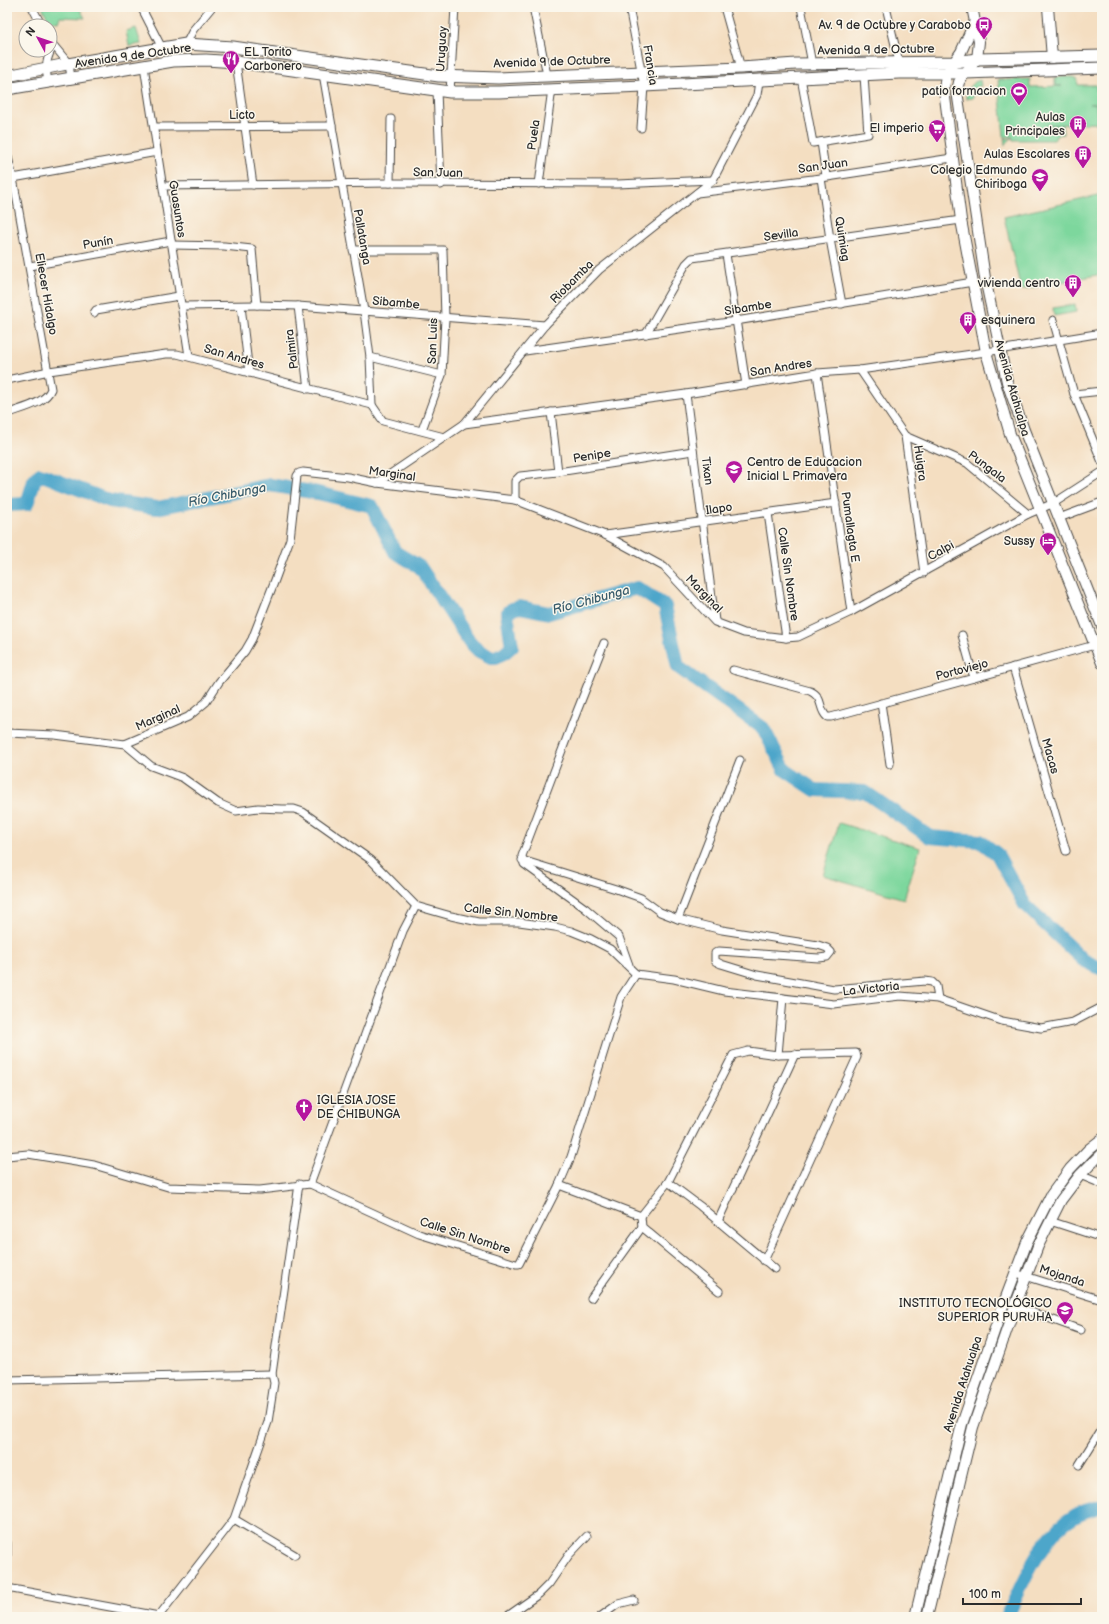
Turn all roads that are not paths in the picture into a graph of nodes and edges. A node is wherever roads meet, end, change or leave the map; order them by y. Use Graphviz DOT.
graph roads {
  1 [pos="32,7"];
  2 [pos="141,7"];
  3 [pos="212,7"];
  4 [pos="455,7"];
  5 [pos="533,7"];
  6 [pos="628,7"];
  7 [pos="724,7"];
  8 [pos="801,7"];
  9 [pos="886,7"];
  10 [pos="972,7"];
  11 [pos="1048,7"];
  12 [pos="38,18"];
  13 [pos="975,21"];
  14 [pos="186,44"];
  15 [pos="162,48"];
  16 [pos="58,50"];
  17 [pos="1102,56"];
  18 [pos="48,58"];
  19 [pos="1052,58"];
  20 [pos="978,59"];
  21 [pos="236,62"];
  22 [pos="899,62"];
  23 [pos="955,62"];
  24 [pos="69,64"];
  25 [pos="812,64"];
  26 [pos="144,66"];
  27 [pos="46,68"];
  28 [pos="741,68"];
  29 [pos="1102,68"];
  30 [pos="642,72"];
  31 [pos="965,73"];
  32 [pos="322,74"];
  33 [pos="946,74"];
  34 [pos="546,75"];
  35 [pos="7,76"];
  36 [pos="864,76"];
  37 [pos="71,78"];
  38 [pos="451,78"];
  39 [pos="801,78"];
  40 [pos="759,81"];
  41 [pos="48,82"];
  42 [pos="644,86"];
  43 [pos="552,89"];
  44 [pos="7,90"];
  45 [pos="437,91"];
  46 [pos="450,92"];
  47 [pos="391,118"];
  48 [pos="245,126"];
  49 [pos="332,126"];
  50 [pos="154,127"];
  51 [pos="641,128"];
  52 [pos="821,142"];
  53 [pos="157,152"];
  54 [pos="7,153"];
  55 [pos="952,158"];
  56 [pos="824,177"];
  57 [pos="13,178"];
  58 [pos="713,180"];
  59 [pos="390,183"];
  60 [pos="341,184"];
  61 [pos="441,184"];
  62 [pos="539,184"];
  63 [pos="252,185"];
  64 [pos="163,186"];
  65 [pos="697,193"];
  66 [pos="961,220"];
  67 [pos="830,239"];
  68 [pos="171,243"];
  69 [pos="353,250"];
  70 [pos="726,254"];
  71 [pos="30,266"];
  72 [pos="973,282"];
  73 [pos="179,296"];
  74 [pos="842,304"];
  75 [pos="257,305"];
  76 [pos="181,306"];
  77 [pos="241,306"];
  78 [pos="298,306"];
  79 [pos="364,311"];
  80 [pos="94,313"];
  81 [pos="445,318"];
  82 [pos="1053,320"];
  83 [pos="736,321"];
  84 [pos="545,325"];
  85 [pos="1102,333"];
  86 [pos="646,334"];
  87 [pos="1060,341"];
  88 [pos="1000,349"];
  89 [pos="525,351"];
  90 [pos="986,352"];
  91 [pos="189,356"];
  92 [pos="370,357"];
  93 [pos="860,370"];
  94 [pos="49,371"];
  95 [pos="249,373"];
  96 [pos="817,373"];
  97 [pos="442,376"];
  98 [pos="7,380"];
  99 [pos="746,385"];
  100 [pos="308,389"];
  101 [pos="1102,391"];
  102 [pos="686,394"];
  103 [pos="1074,394"];
  104 [pos="372,405"];
  105 [pos="551,412"];
  106 [pos="7,414"];
  107 [pos="464,424"];
  108 [pos="422,430"];
  109 [pos="905,436"];
  110 [pos="444,437"];
  111 [pos="693,451"];
  112 [pos="1102,462"];
  113 [pos="558,472"];
  114 [pos="1102,472"];
  115 [pos="377,483"];
  116 [pos="515,500"];
  117 [pos="1102,502"];
  118 [pos="836,503"];
  119 [pos="1054,503"];
  120 [pos="1041,509"];
  121 [pos="768,513"];
  122 [pos="1028,514"];
  123 [pos="1059,518"];
  124 [pos="702,522"];
  125 [pos="605,535"];
  126 [pos="924,573"];
  127 [pos="851,612"];
  128 [pos="715,622"];
  129 [pos="1102,626"];
  130 [pos="962,635"];
  131 [pos="786,638"];
  132 [pos="604,643"];
  133 [pos="1098,644"];
  134 [pos="1102,663"];
  135 [pos="1013,668"];
  136 [pos="733,670"];
  137 [pos="974,678"];
  138 [pos="880,703"];
  139 [pos="7,733"];
  140 [pos="125,744"];
  141 [pos="740,760"];
  142 [pos="890,764"];
  143 [pos="1066,851"];
  144 [pos="522,860"];
  145 [pos="416,906"];
  146 [pos="678,919"];
  147 [pos="630,967"];
  148 [pos="636,974"];
  149 [pos="783,998"];
  150 [pos="938,999"];
  151 [pos="1102,1007"];
  152 [pos="795,1054"];
  153 [pos="778,1055"];
  154 [pos="1102,1139"];
  155 [pos="1102,1152"];
  156 [pos="7,1156"];
  157 [pos="1080,1175"];
  158 [pos="668,1182"];
  159 [pos="299,1184"];
  160 [pos="310,1184"];
  161 [pos="1102,1184"];
  162 [pos="559,1185"];
  163 [pos="641,1216"];
  164 [pos="1050,1220"];
  165 [pos="718,1221"];
  166 [pos="642,1227"];
  167 [pos="1102,1238"];
  168 [pos="764,1260"];
  169 [pos="774,1269"];
  170 [pos="1016,1273"];
  171 [pos="1027,1277"];
  172 [pos="719,1291"];
  173 [pos="591,1298"];
  174 [pos="1102,1300"];
  175 [pos="1015,1306"];
  176 [pos="1081,1330"];
  177 [pos="272,1374"];
  178 [pos="7,1380"];
  179 [pos="977,1380"];
  180 [pos="988,1384"];
  181 [pos="1102,1428"];
  182 [pos="1079,1465"];
  183 [pos="947,1484"];
  184 [pos="959,1486"];
  185 [pos="234,1519"];
  186 [pos="587,1536"];
  187 [pos="7,1543"];
  188 [pos="295,1555"];
  189 [pos="7,1557"];
  190 [pos="7,1588"];
  191 [pos="634,1600"];
  192 [pos="916,1612"];
  193 [pos="928,1613"];
  194 [pos="159,1616"];
  195 [pos="506,1617"];
  196 [pos="600,1617"];
  1 -- 12 [label="street"];
  2 -- 15 [label="street"];
  3 -- 14 [label="street"];
  4 -- 38 [label="street, Uruguay"];
  5 -- 34 [label="street"];
  6 -- 30 [label="street, Francia"];
  7 -- 28 [label="street"];
  8 -- 25 [label="street"];
  9 -- 22 [label="street"];
  10 -- 13 [label="main road"];
  11 -- 19 [label="main road"];
  13 -- 20 [label="main road"];
  13 -- 23 [label="main road"];
  14 -- 15 [label="main road, Avenida 9 de Octubre"];
  14 -- 38 [label="main road, Avenida 9 de Octubre"];
  15 -- 24 [label="main road, Avenida 9 de Octubre"];
  16 -- 24 [label="street"];
  17 -- 19 [label="main road, Avenida 9 de Octubre"];
  18 -- 27 [label="street"];
  19 -- 20 [label="main road, Avenida 9 de Octubre"];
  20 -- 23 [label="main road, Avenida 9 de Octubre"];
  20 -- 31 [label="main road, Avenida Atahualpa"];
  21 -- 26 [label="main road, Avenida 9 de Octubre"];
  21 -- 32 [label="main road, Avenida 9 de Octubre"];
  21 -- 48 [label="street"];
  22 -- 23 [label="main road, Avenida 9 de Octubre"];
  22 -- 25 [label="main road, Avenida 9 de Octubre"];
  23 -- 33 [label="main road"];
  24 -- 27 [label="main road, Avenida 9 de Octubre"];
  24 -- 37 [label="street"];
  25 -- 28 [label="main road, Avenida 9 de Octubre"];
  26 -- 37 [label="main road, Avenida 9 de Octubre"];
  26 -- 50 [label="street, Guasuntos"];
  27 -- 35 [label="main road, Avenida 9 de Octubre"];
  27 -- 41 [label="street"];
  28 -- 30 [label="main road, Avenida 9 de Octubre"];
  29 -- 31 [label="main road, Avenida 9 de Octubre"];
  30 -- 34 [label="main road, Avenida 9 de Octubre"];
  30 -- 42 [label="street, Francia"];
  31 -- 33 [label="main road, Avenida 9 de Octubre"];
  31 -- 88 [label="main road, Avenida Atahualpa"];
  32 -- 45 [label="main road, Avenida 9 de Octubre"];
  32 -- 49 [label="street, Pallatanga"];
  33 -- 36 [label="main road, Avenida 9 de Octubre"];
  33 -- 55 [label="main road, Avenida Atahualpa"];
  34 -- 38 [label="main road, Avenida 9 de Octubre"];
  36 -- 39 [label="main road, Avenida 9 de Octubre"];
  36 -- 52 [label="street"];
  37 -- 41 [label="main road, Avenida 9 de Octubre"];
  38 -- 46 [label="street, Uruguay"];
  39 -- 40 [label="main road, Avenida 9 de Octubre"];
  39 -- 52 [label="street"];
  40 -- 42 [label="main road, Avenida 9 de Octubre"];
  40 -- 58 [label="street, Riobamba"];
  41 -- 44 [label="main road, Avenida 9 de Octubre"];
  42 -- 43 [label="main road, Avenida 9 de Octubre"];
  42 -- 51 [label="street, Francia"];
  43 -- 46 [label="main road, Avenida 9 de Octubre"];
  43 -- 62 [label="street, Puela"];
  45 -- 46 [label="main road, Avenida 9 de Octubre"];
  45 -- 61 [label="street"];
  47 -- 59 [label="street"];
  48 -- 49 [label="street, Licto"];
  48 -- 50 [label="street, Licto"];
  48 -- 63 [label="street"];
  49 -- 60 [label="street, Pallatanga"];
  50 -- 53 [label="street, Guasuntos"];
  52 -- 56 [label="street, Quimiag"];
  53 -- 57 [label="street"];
  53 -- 64 [label="street, Guasuntos"];
  54 -- 57 [label="street, Eliecer Hidalgo"];
  55 -- 56 [label="street, San Juan"];
  55 -- 66 [label="main road, Avenida Atahualpa"];
  56 -- 65 [label="street, San Juan"];
  56 -- 67 [label="street, Quimiag"];
  57 -- 71 [label="street, Eliecer Hidalgo"];
  58 -- 62 [label="street, San Juan"];
  58 -- 65 [label="street, Riobamba"];
  59 -- 60 [label="street, San Juan"];
  59 -- 61 [label="street, San Juan"];
  60 -- 63 [label="street, San Juan"];
  60 -- 69 [label="street, Pallatanga"];
  61 -- 62 [label="street, San Juan"];
  63 -- 64 [label="street, San Juan"];
  64 -- 68 [label="street, Guasuntos"];
  65 -- 84 [label="street, Riobamba"];
  66 -- 67 [label="street, Sevilla"];
  66 -- 72 [label="main road, Avenida Atahualpa"];
  67 -- 70 [label="street, Sevilla"];
  67 -- 74 [label="street, Quimiag"];
  68 -- 71 [label="street, Punín"];
  68 -- 73 [label="street, Guasuntos"];
  68 -- 75 [label="street, Punín"];
  69 -- 79 [label="street, Pallatanga"];
  69 -- 81 [label="street, San Luis"];
  70 -- 83 [label="street"];
  70 -- 86 [label="street, Sevilla"];
  71 -- 94 [label="street, Eliecer Hidalgo"];
  72 -- 74 [label="street, Sibambe"];
  72 -- 90 [label="main road, Avenida Atahualpa"];
  73 -- 76 [label="street, Guasuntos"];
  73 -- 80 [label="street"];
  74 -- 83 [label="street, Sibambe"];
  75 -- 77 [label="street, Sibambe"];
  75 -- 78 [label="street, Sibambe"];
  76 -- 77 [label="street, Sibambe"];
  76 -- 91 [label="street, Guasuntos"];
  77 -- 95 [label="street"];
  78 -- 79 [label="street, Sibambe"];
  78 -- 100 [label="street, Palmira"];
  79 -- 81 [label="street, Sibambe"];
  79 -- 92 [label="street, Pallatanga"];
  81 -- 84 [label="street, Sibambe"];
  81 -- 97 [label="street, San Luis"];
  82 -- 87 [label="street"];
  83 -- 86 [label="street, Sibambe"];
  83 -- 99 [label="street"];
  84 -- 89 [label="street, Riobamba"];
  85 -- 87 [label="street, San Andres"];
  86 -- 89 [label="street, Sibambe"];
  87 -- 88 [label="street, San Andres"];
  87 -- 103 [label="street"];
  88 -- 90 [label="street, San Andres"];
  88 -- 119 [label="main road, Avenida Atahualpa"];
  89 -- 107 [label="street, Riobamba"];
  90 -- 93 [label="street, San Andres"];
  90 -- 120 [label="main road, Avenida Atahualpa"];
  91 -- 94 [label="street, San Andres"];
  91 -- 95 [label="street, San Andres"];
  92 -- 97 [label="street"];
  92 -- 104 [label="street, Pallatanga"];
  93 -- 96 [label="street, San Andres"];
  93 -- 109 [label="street, Huigra"];
  94 -- 98 [label="street, San Andres"];
  94 -- 106 [label="street, Eliecer Hidalgo"];
  95 -- 100 [label="street, San Andres"];
  96 -- 99 [label="street, San Andres"];
  96 -- 118 [label="street, Pumallagta E"];
  97 -- 108 [label="street, San Luis"];
  99 -- 102 [label="street, San Andres"];
  100 -- 104 [label="street, San Andres"];
  101 -- 103 [label="street"];
  102 -- 105 [label="street, San Andres"];
  102 -- 111 [label="street, Tixan"];
  103 -- 112 [label="street"];
  104 -- 108 [label="street"];
  105 -- 107 [label="street, San Andres"];
  105 -- 113 [label="street"];
  107 -- 110 [label="street, Riobamba"];
  108 -- 110 [label="street"];
  109 -- 122 [label="street, Pungala"];
  109 -- 126 [label="street, Huigra"];
  110 -- 115 [label="street, Riobamba"];
  111 -- 113 [label="street, Penipe"];
  111 -- 124 [label="street, Tixan"];
  113 -- 116 [label="street, Penipe"];
  114 -- 119 [label="street, Calpi"];
  115 -- 116 [label="street, Marginal"];
  115 -- 140 [label="street, Marginal"];
  116 -- 125 [label="street, Marginal"];
  117 -- 123 [label="street"];
  118 -- 121 [label="street, Ilapo"];
  118 -- 127 [label="street, Pumallagta E"];
  119 -- 120 [label="street, Calpi"];
  119 -- 123 [label="main road, Avenida Atahualpa"];
  120 -- 122 [label="street, Calpi"];
  120 -- 133 [label="main road, Avenida Atahualpa"];
  121 -- 124 [label="street, Ilapo"];
  121 -- 131 [label="street, Calle Sin Nombre"];
  122 -- 126 [label="street, Calpi"];
  123 -- 129 [label="main road, Avenida Atahualpa"];
  124 -- 125 [label="street, Ilapo"];
  124 -- 128 [label="street, Tixan"];
  125 -- 128 [label="street, Marginal"];
  126 -- 127 [label="street, Calpi"];
  127 -- 131 [label="street, Calpi"];
  128 -- 131 [label="street, Marginal"];
  130 -- 137 [label="street"];
  132 -- 144 [label="street"];
  133 -- 134 [label="main road, Avenida Atahualpa"];
  133 -- 135 [label="street, Portoviejo"];
  135 -- 137 [label="street, Portoviejo"];
  135 -- 143 [label="street, Macas"];
  136 -- 138 [label="street, Portoviejo"];
  137 -- 138 [label="street, Portoviejo"];
  138 -- 142 [label="street"];
  139 -- 140 [label="street"];
  140 -- 145 [label="street, Calle Sin Nombre"];
  141 -- 146 [label="street"];
  144 -- 146 [label="street"];
  144 -- 147 [label="street"];
  145 -- 147 [label="street, Calle Sin Nombre"];
  145 -- 160 [label="street"];
  146 -- 150 [label="street"];
  147 -- 148 [label="street, Calle Sin Nombre"];
  148 -- 149 [label="street, La Victoria"];
  148 -- 162 [label="street, Calle Sin Nombre"];
  149 -- 150 [label="street, La Victoria"];
  149 -- 153 [label="street"];
  150 -- 151 [label="street, La Victoria"];
  152 -- 153 [label="street"];
  152 -- 165 [label="street"];
  152 -- 168 [label="street"];
  153 -- 158 [label="street"];
  154 -- 170 [label="main road, Avenida Atahualpa"];
  155 -- 157 [label="main road, Avenida Atahualpa"];
  156 -- 159 [label="street"];
  157 -- 161 [label="street"];
  157 -- 164 [label="main road, Avenida Atahualpa"];
  158 -- 163 [label="street"];
  158 -- 165 [label="street"];
  159 -- 160 [label="street"];
  159 -- 177 [label="street"];
  160 -- 162 [label="street, Calle Sin Nombre"];
  162 -- 163 [label="street"];
  163 -- 166 [label="street"];
  164 -- 167 [label="street"];
  164 -- 171 [label="main road, Avenida Atahualpa"];
  165 -- 168 [label="street"];
  166 -- 172 [label="street"];
  166 -- 173 [label="street"];
  168 -- 169 [label="street"];
  170 -- 171 [label="street, Mojanda"];
  170 -- 179 [label="main road, Avenida Atahualpa"];
  171 -- 174 [label="street, Mojanda"];
  171 -- 175 [label="main road, Avenida Atahualpa"];
  175 -- 176 [label="street"];
  175 -- 180 [label="main road, Avenida Atahualpa"];
  177 -- 178 [label="street"];
  177 -- 185 [label="street"];
  179 -- 180 [label="main road"];
  179 -- 183 [label="main road, Avenida Atahualpa"];
  180 -- 184 [label="main road, Avenida Atahualpa"];
  181 -- 182 [label="street"];
  183 -- 184 [label="main road"];
  183 -- 192 [label="main road, Avenida Atahualpa"];
  184 -- 193 [label="main road, Avenida Atahualpa"];
  185 -- 188 [label="street"];
  185 -- 194 [label="street"];
  186 -- 195 [label="street"];
  187 -- 189 [label="street"];
  190 -- 194 [label="street"];
  191 -- 196 [label="street"];
  192 -- 193 [label="main road"];
}
